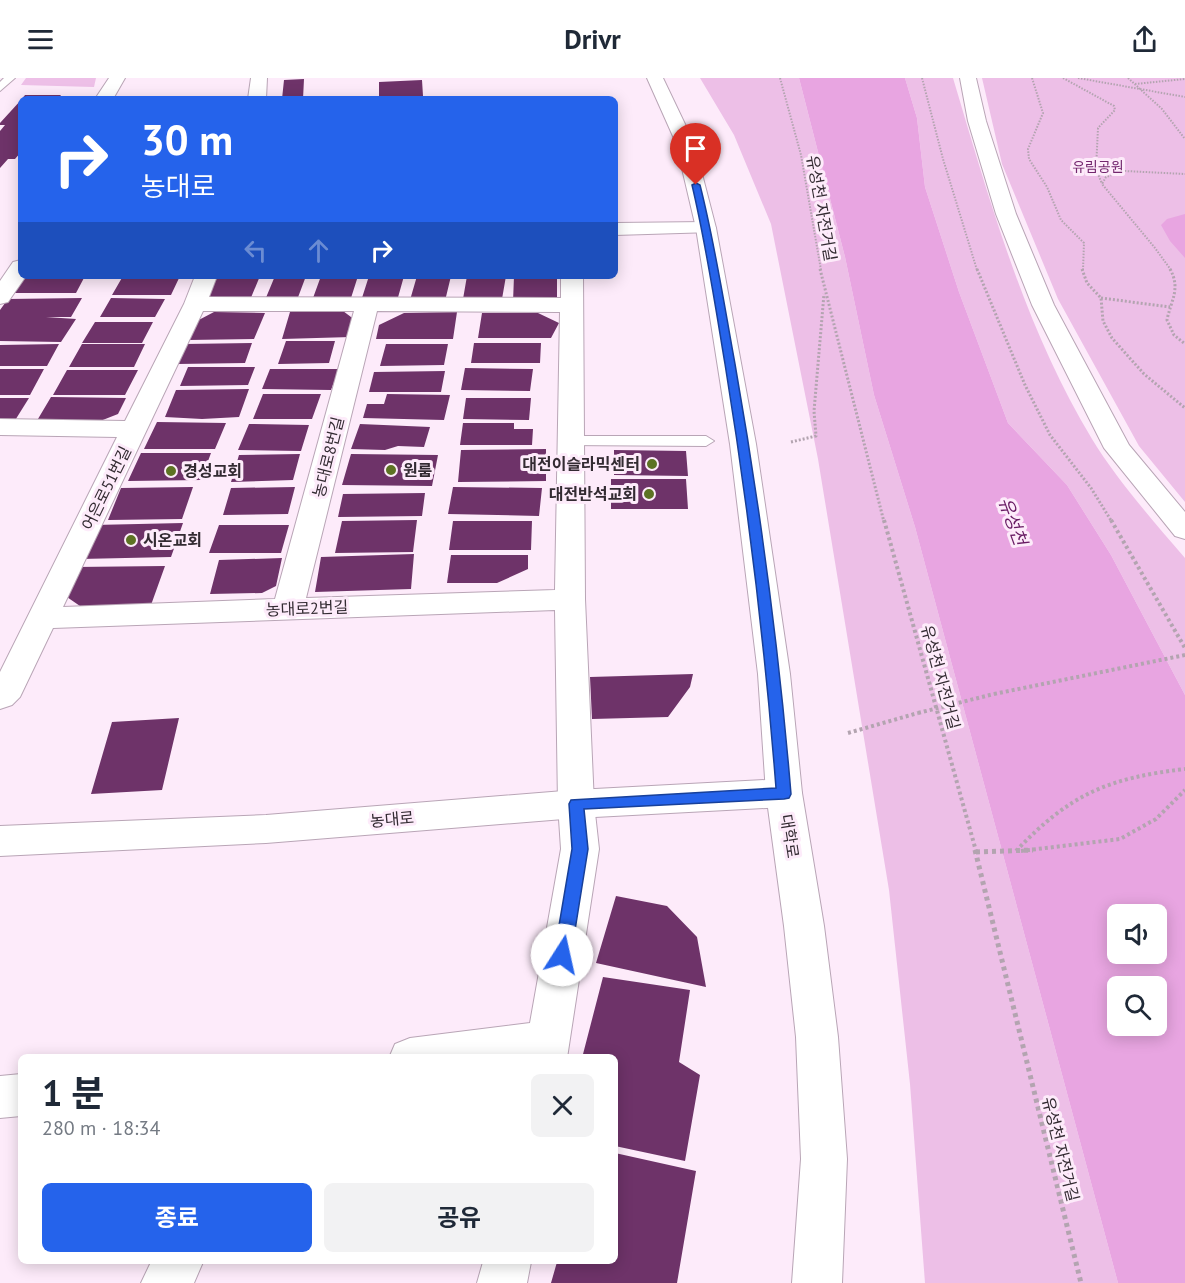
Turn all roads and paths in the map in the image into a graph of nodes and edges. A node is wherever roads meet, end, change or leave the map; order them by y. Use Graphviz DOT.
graph roads {
  1 [pos="10,78"];
  2 [pos="117,78"];
  3 [pos="259,78"];
  4 [pos="655,78"];
  5 [pos="780,78"];
  6 [pos="922,78"];
  7 [pos="968,78"];
  8 [pos="1032,78"];
  9 [pos="1063,78"];
  10 [pos="1078,78"];
  11 [pos="1128,78"];
  12 [pos="1185,79"];
  13 [pos="1135,84"];
  14 [pos="1116,85"];
  15 [pos="0,88"];
  16 [pos="1140,89"];
  17 [pos="106,96"];
  18 [pos="257,96"];
  19 [pos="1185,97"];
  20 [pos="1185,139"];
  21 [pos="1185,174"];
  22 [pos="1102,184"];
  23 [pos="706,228"];
  24 [pos="618,229"];
  25 [pos="18,271"];
  26 [pos="205,279"];
  27 [pos="572,279"];
  28 [pos="824,290"];
  29 [pos="0,297"];
  30 [pos="1101,298"];
  31 [pos="195,304"];
  32 [pos="367,305"];
  33 [pos="571,305"];
  34 [pos="1170,307"];
  35 [pos="1185,344"];
  36 [pos="1185,408"];
  37 [pos="0,427"];
  38 [pos="134,429"];
  39 [pos="571,441"];
  40 [pos="706,441"];
  41 [pos="791,442"];
  42 [pos="1185,530"];
  43 [pos="570,599"];
  44 [pos="288,609"];
  45 [pos="44,618"];
  46 [pos="1185,648"];
  47 [pos="1185,655"];
  48 [pos="0,697"];
  49 [pos="848,733"];
  50 [pos="1185,769"];
  51 [pos="1185,790"];
  52 [pos="784,794"];
  53 [pos="576,804"];
  54 [pos="0,841"];
  55 [pos="976,852"];
  56 [pos="1016,852"];
  57 [pos="547,1049"];
  58 [pos="471,1054"];
  59 [pos="18,1095"];
  60 [pos="0,1097"];
  61 [pos="178,1264"];
  62 [pos="507,1264"];
  63 [pos="166,1283"];
  64 [pos="502,1283"];
  65 [pos="818,1283"];
  66 [pos="1081,1283"];
  1 -- 15 [label="lane"];
  2 -- 17 [label="street"];
  3 -- 18 [label="street"];
  4 -- 23 [label="street, 대학로"];
  5 -- 28 [label="path, 유성천 자전거길"];
  6 -- 46 [label="path"];
  7 -- 42 [label="street"];
  8 -- 30 [label="path"];
  9 -- 22 [label="path"];
  10 -- 14 [label="path"];
  11 -- 13 [label="path"];
  12 -- 13 [label="path"];
  13 -- 14 [label="path"];
  13 -- 16 [label="path"];
  14 -- 16 [label="path"];
  16 -- 19 [label="path"];
  16 -- 20 [label="path"];
  21 -- 22 [label="path"];
  22 -- 34 [label="path"];
  23 -- 24 [label="street"];
  23 -- 52 [label="street, 대학로"];
  25 -- 29 [label="street"];
  26 -- 31 [label="street, 어은로51번길"];
  27 -- 33 [label="street"];
  28 -- 41 [label="path"];
  28 -- 55 [label="path, 유성천 자전거길"];
  30 -- 34 [label="path"];
  30 -- 36 [label="path"];
  31 -- 32 [label="street"];
  31 -- 38 [label="street, 어은로51번길"];
  32 -- 33 [label="street"];
  32 -- 44 [label="street, 농대로8번길"];
  33 -- 39 [label="street"];
  34 -- 35 [label="path"];
  37 -- 38 [label="street"];
  38 -- 45 [label="street, 어은로51번길"];
  39 -- 40 [label="lane"];
  39 -- 43 [label="street"];
  43 -- 44 [label="street, 농대로2번길"];
  43 -- 53 [label="street"];
  44 -- 45 [label="street, 농대로2번길"];
  45 -- 48 [label="street, 어은로51번길"];
  47 -- 49 [label="path, bridge"];
  50 -- 56 [label="path"];
  51 -- 56 [label="path"];
  52 -- 53 [label="street, 농대로"];
  52 -- 65 [label="street, 대학로"];
  53 -- 54 [label="street, 농대로"];
  53 -- 57 [label="street"];
  55 -- 56 [label="path"];
  55 -- 66 [label="path, 유성천 자전거길"];
  57 -- 58 [label="street"];
  59 -- 60 [label="street"];
  61 -- 63 [label="street"];
  62 -- 64 [label="street"];
}
